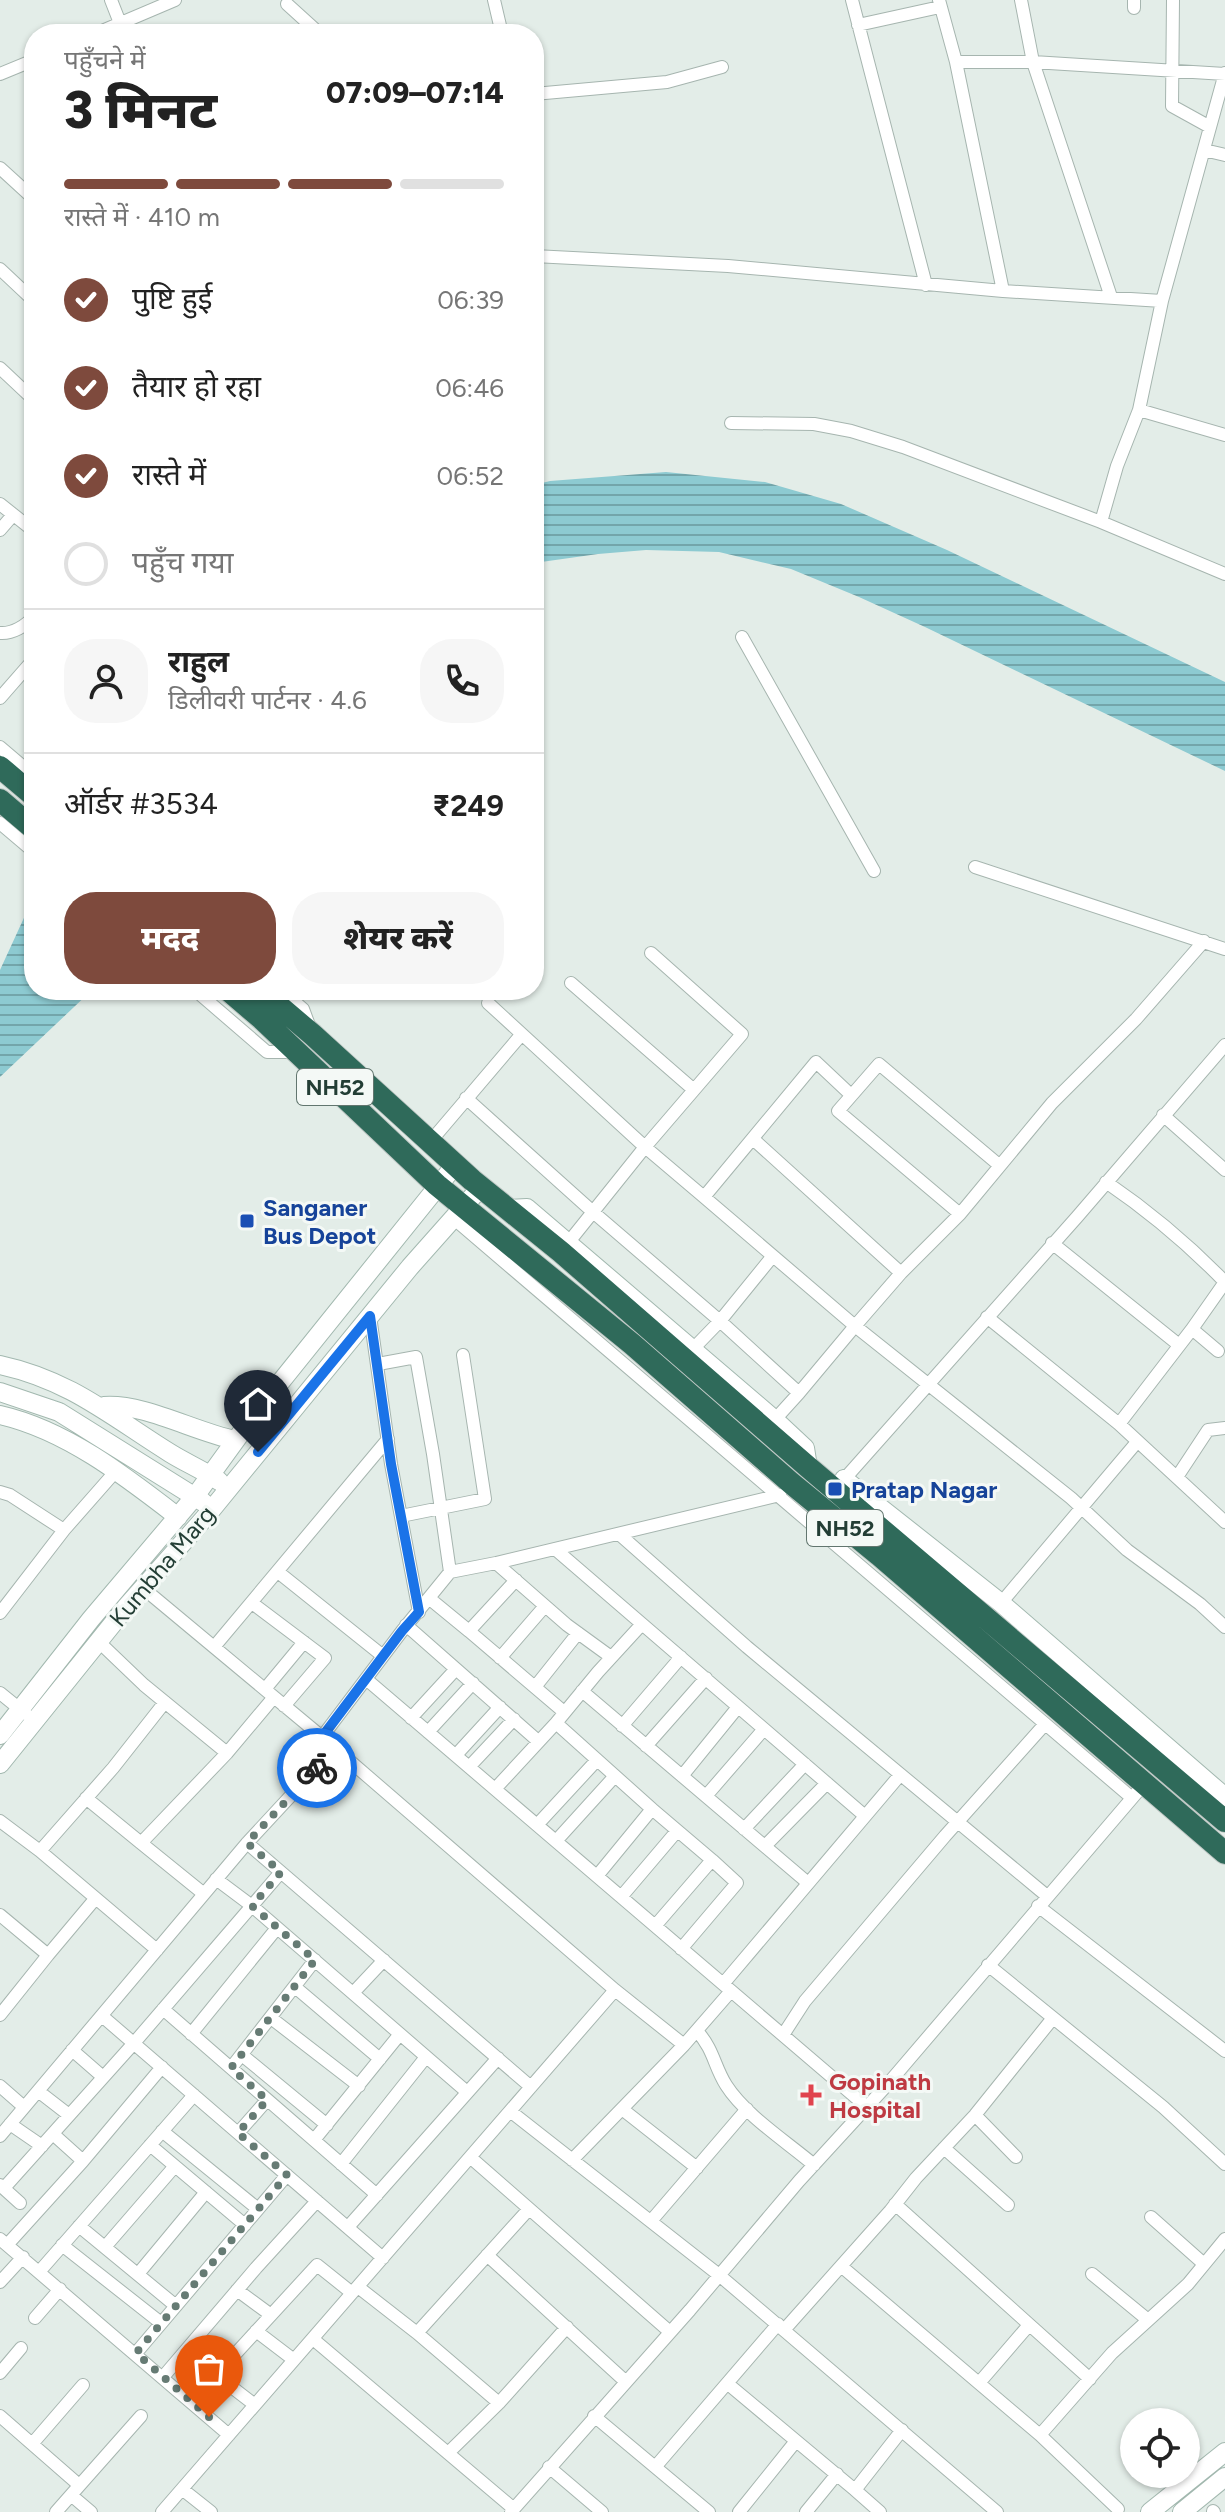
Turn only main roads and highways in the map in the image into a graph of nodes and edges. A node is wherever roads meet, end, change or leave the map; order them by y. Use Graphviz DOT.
graph roads {
  1 [pos="0,767"];
  2 [pos="24,787"];
  3 [pos="0,800"];
  4 [pos="24,820"];
  5 [pos="239,1000"];
  6 [pos="272,1000"];
  7 [pos="1225,1821"];
  8 [pos="1225,1853"];
  1 -- 2 [label="highway"];
  3 -- 4 [label="highway"];
  5 -- 8 [label="highway, NH52"];
  6 -- 7 [label="highway, NH52"];
}
